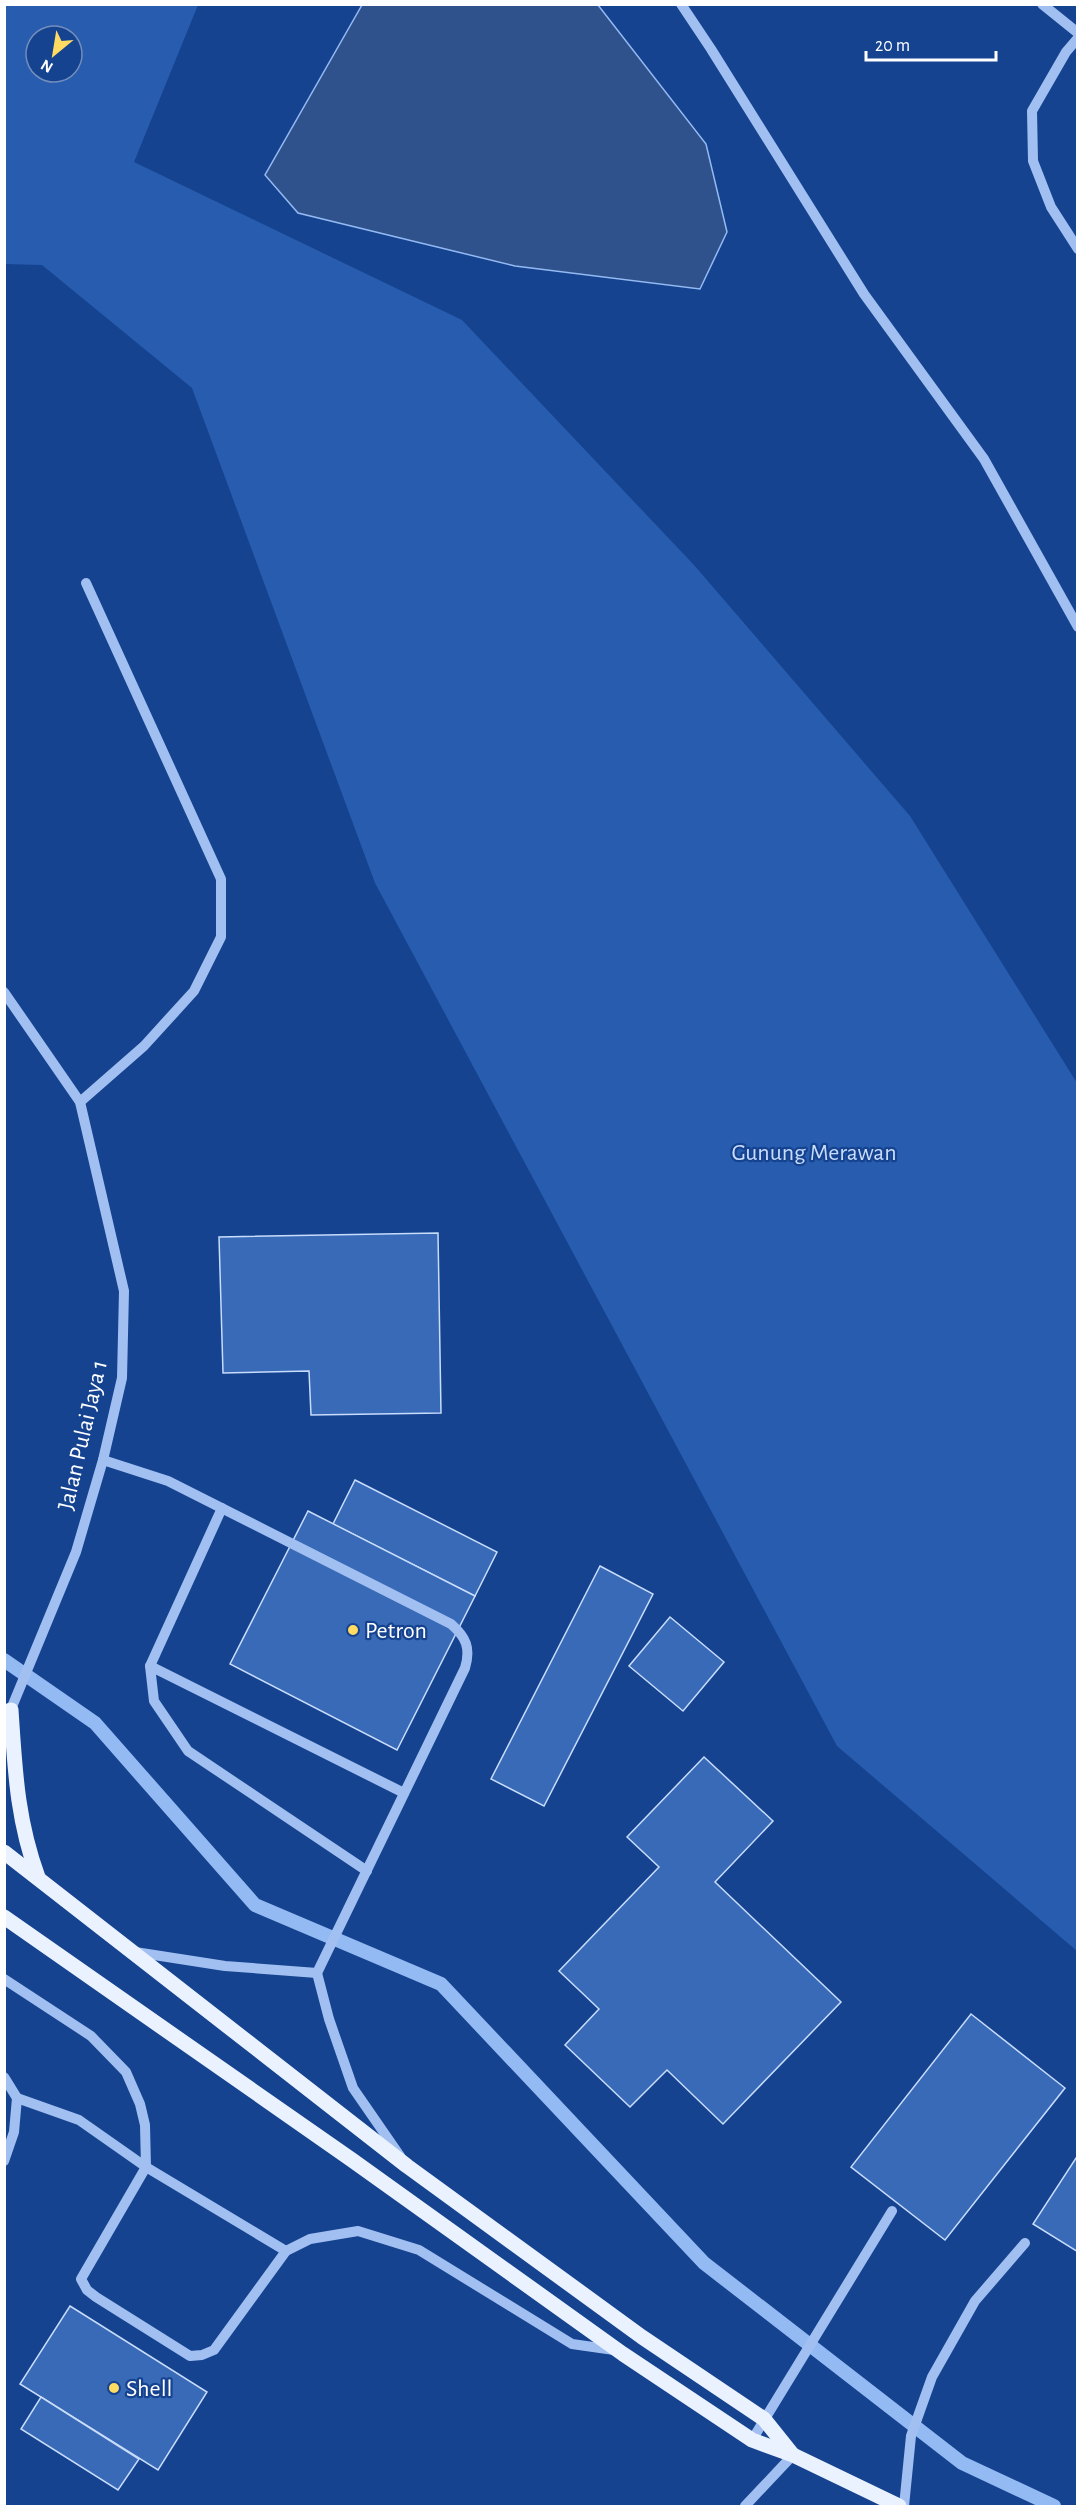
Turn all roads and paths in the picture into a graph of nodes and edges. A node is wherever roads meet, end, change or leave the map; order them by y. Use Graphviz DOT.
graph roads {
  1 [pos="681,4"];
  2 [pos="1042,4"];
  3 [pos="1077,33"];
  4 [pos="1077,38"];
  5 [pos="1077,249"];
  6 [pos="86,583"];
  7 [pos="1077,627"];
  8 [pos="4,992"];
  9 [pos="80,1102"];
  10 [pos="103,1460"];
  11 [pos="222,1508"];
  12 [pos="150,1666"];
  13 [pos="9,1710"];
  14 [pos="404,1793"];
  15 [pos="4,1852"];
  16 [pos="367,1871"];
  17 [pos="39,1879"];
  18 [pos="4,1907"];
  19 [pos="4,1917"];
  20 [pos="38,1940"];
  21 [pos="132,1952"];
  22 [pos="317,1973"];
  23 [pos="4,1979"];
  24 [pos="4,2077"];
  25 [pos="17,2098"];
  26 [pos="4,2161"];
  27 [pos="407,2166"];
  28 [pos="146,2167"];
  29 [pos="892,2211"];
  30 [pos="1026,2243"];
  31 [pos="286,2252"];
  32 [pos="618,2350"];
  33 [pos="764,2419"];
  34 [pos="752,2440"];
  35 [pos="793,2454"];
  36 [pos="745,2506"];
  37 [pos="899,2506"];
  38 [pos="904,2506"];
  1 -- 7 [label="street"];
  2 -- 3 [label="street"];
  4 -- 5 [label="street"];
  6 -- 9 [label="street"];
  8 -- 9 [label="street, Jalan Pulai Jaya 1"];
  9 -- 10 [label="street, Jalan Pulai Jaya 1"];
  10 -- 11 [label="street"];
  10 -- 13 [label="street, Jalan Pulai Jaya 1"];
  11 -- 12 [label="street"];
  11 -- 14 [label="street"];
  12 -- 14 [label="street"];
  12 -- 16 [label="street"];
  13 -- 17 [label="main road"];
  14 -- 16 [label="street"];
  15 -- 17 [label="main road"];
  16 -- 22 [label="street"];
  17 -- 21 [label="main road"];
  18 -- 20 [label="main road"];
  19 -- 20 [label="main road"];
  20 -- 32 [label="main road"];
  21 -- 22 [label="street"];
  21 -- 27 [label="main road"];
  22 -- 27 [label="street"];
  23 -- 28 [label="street"];
  24 -- 25 [label="street"];
  25 -- 26 [label="street"];
  25 -- 28 [label="street"];
  27 -- 33 [label="main road"];
  28 -- 31 [label="street"];
  28 -- 31 [label="street"];
  29 -- 33 [label="street"];
  30 -- 38 [label="street"];
  31 -- 32 [label="street"];
  32 -- 34 [label="main road"];
  33 -- 34 [label="street"];
  33 -- 35 [label="main road"];
  34 -- 35 [label="main road"];
  35 -- 36 [label="street"];
  35 -- 37 [label="main road"];
}
